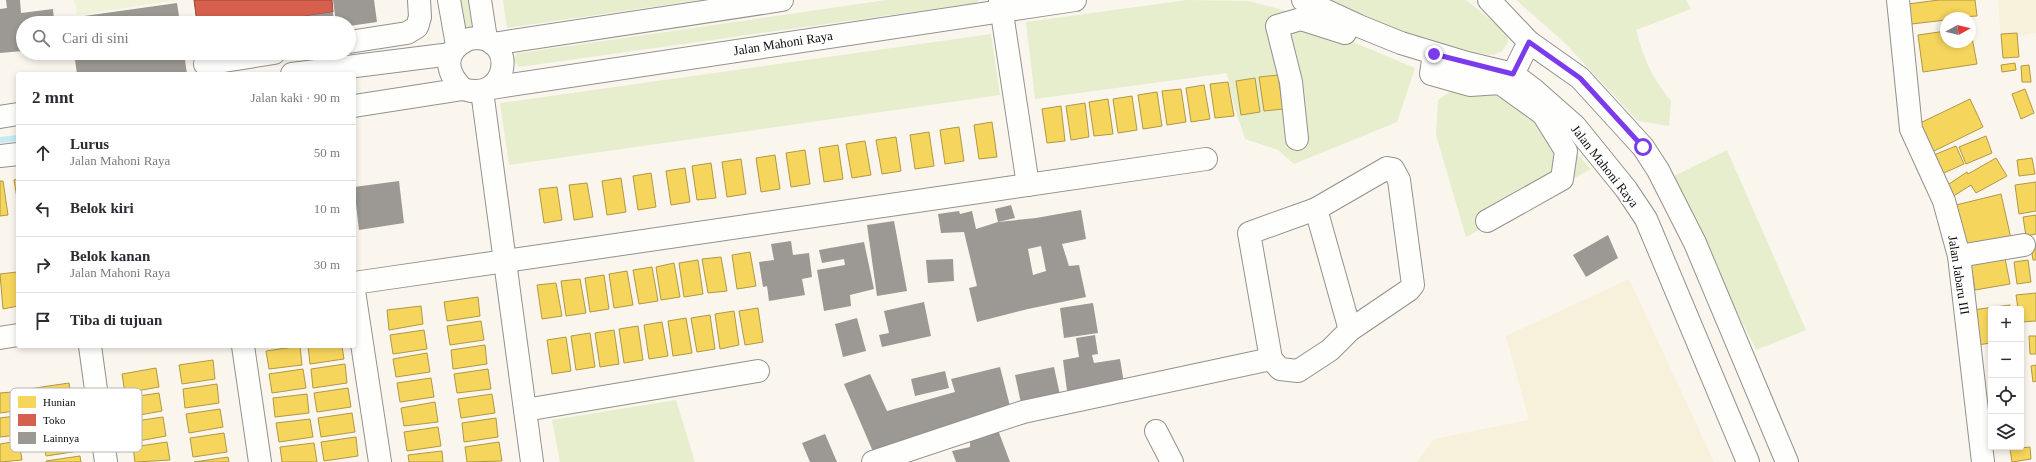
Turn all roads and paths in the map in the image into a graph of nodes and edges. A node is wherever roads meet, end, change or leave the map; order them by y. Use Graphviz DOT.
graph roads {
  1 [pos="420,0"];
  2 [pos="449,0"];
  3 [pos="480,0"];
  4 [pos="782,0"];
  5 [pos="1074,0"];
  6 [pos="1303,0"];
  7 [pos="1489,0"];
  8 [pos="1898,0"];
  9 [pos="1001,5"];
  10 [pos="356,41"];
  11 [pos="489,41"];
  12 [pos="1529,42"];
  13 [pos="454,49"];
  14 [pos="257,60"];
  15 [pos="205,64"];
  16 [pos="1432,64"];
  17 [pos="243,66"];
  18 [pos="305,72"];
  19 [pos="1513,74"];
  20 [pos="478,89"];
  21 [pos="356,106"];
  22 [pos="16,114"];
  23 [pos="0,117"];
  24 [pos="1297,140"];
  25 [pos="16,154"];
  26 [pos="0,156"];
  27 [pos="1206,159"];
  28 [pos="1028,185"];
  29 [pos="1316,209"];
  30 [pos="1487,221"];
  31 [pos="2024,244"];
  32 [pos="1959,256"];
  33 [pos="503,261"];
  34 [pos="356,283"];
  35 [pos="356,304"];
  36 [pos="1350,330"];
  37 [pos="16,335"];
  38 [pos="0,338"];
  39 [pos="90,348"];
  40 [pos="243,348"];
  41 [pos="1271,360"];
  42 [pos="758,371"];
  43 [pos="96,388"];
  44 [pos="525,410"];
  45 [pos="1156,431"];
  46 [pos="105,452"];
  47 [pos="106,462"];
  48 [pos="260,462"];
  49 [pos="380,462"];
  50 [pos="532,462"];
  51 [pos="873,462"];
  52 [pos="1172,462"];
  53 [pos="1748,462"];
  54 [pos="1787,462"];
  55 [pos="1983,462"];
  1 -- 10 [label="street"];
  2 -- 13 [label="street"];
  3 -- 11 [label="street"];
  4 -- 11 [label="street"];
  5 -- 9 [label="street, Jalan Mahoni Raya"];
  6 -- 16 [label="street, Jalan Mahoni Raya"];
  7 -- 12 [label="street"];
  8 -- 32 [label="street, Jalan Jabaru III"];
  9 -- 20 [label="street, Jalan Mahoni Raya"];
  9 -- 28 [label="street"];
  11 -- 13 [label="street"];
  11 -- 20 [label="street"];
  12 -- 19 [label="street"];
  12 -- 54 [label="street"];
  13 -- 18 [label="street"];
  13 -- 20 [label="street"];
  14 -- 17 [label="street"];
  15 -- 17 [label="street"];
  16 -- 19 [label="street, Jalan Mahoni Raya"];
  16 -- 24 [label="street"];
  16 -- 30 [label="street"];
  19 -- 53 [label="street, Jalan Mahoni Raya"];
  20 -- 21 [label="street, Jalan Mahoni Raya"];
  20 -- 33 [label="street"];
  22 -- 23 [label="street"];
  25 -- 26 [label="street"];
  27 -- 28 [label="street"];
  28 -- 33 [label="street"];
  29 -- 36 [label="street"];
  29 -- 36 [label="street"];
  29 -- 41 [label="street"];
  31 -- 32 [label="street"];
  32 -- 55 [label="street, Jalan Jabaru III"];
  33 -- 34 [label="street"];
  33 -- 44 [label="street"];
  35 -- 49 [label="street"];
  36 -- 41 [label="street"];
  37 -- 38 [label="street"];
  39 -- 43 [label="street"];
  40 -- 48 [label="street"];
  41 -- 51 [label="street"];
  42 -- 44 [label="street"];
  44 -- 50 [label="street"];
  45 -- 52 [label="street"];
  46 -- 47 [label="street"];
}
